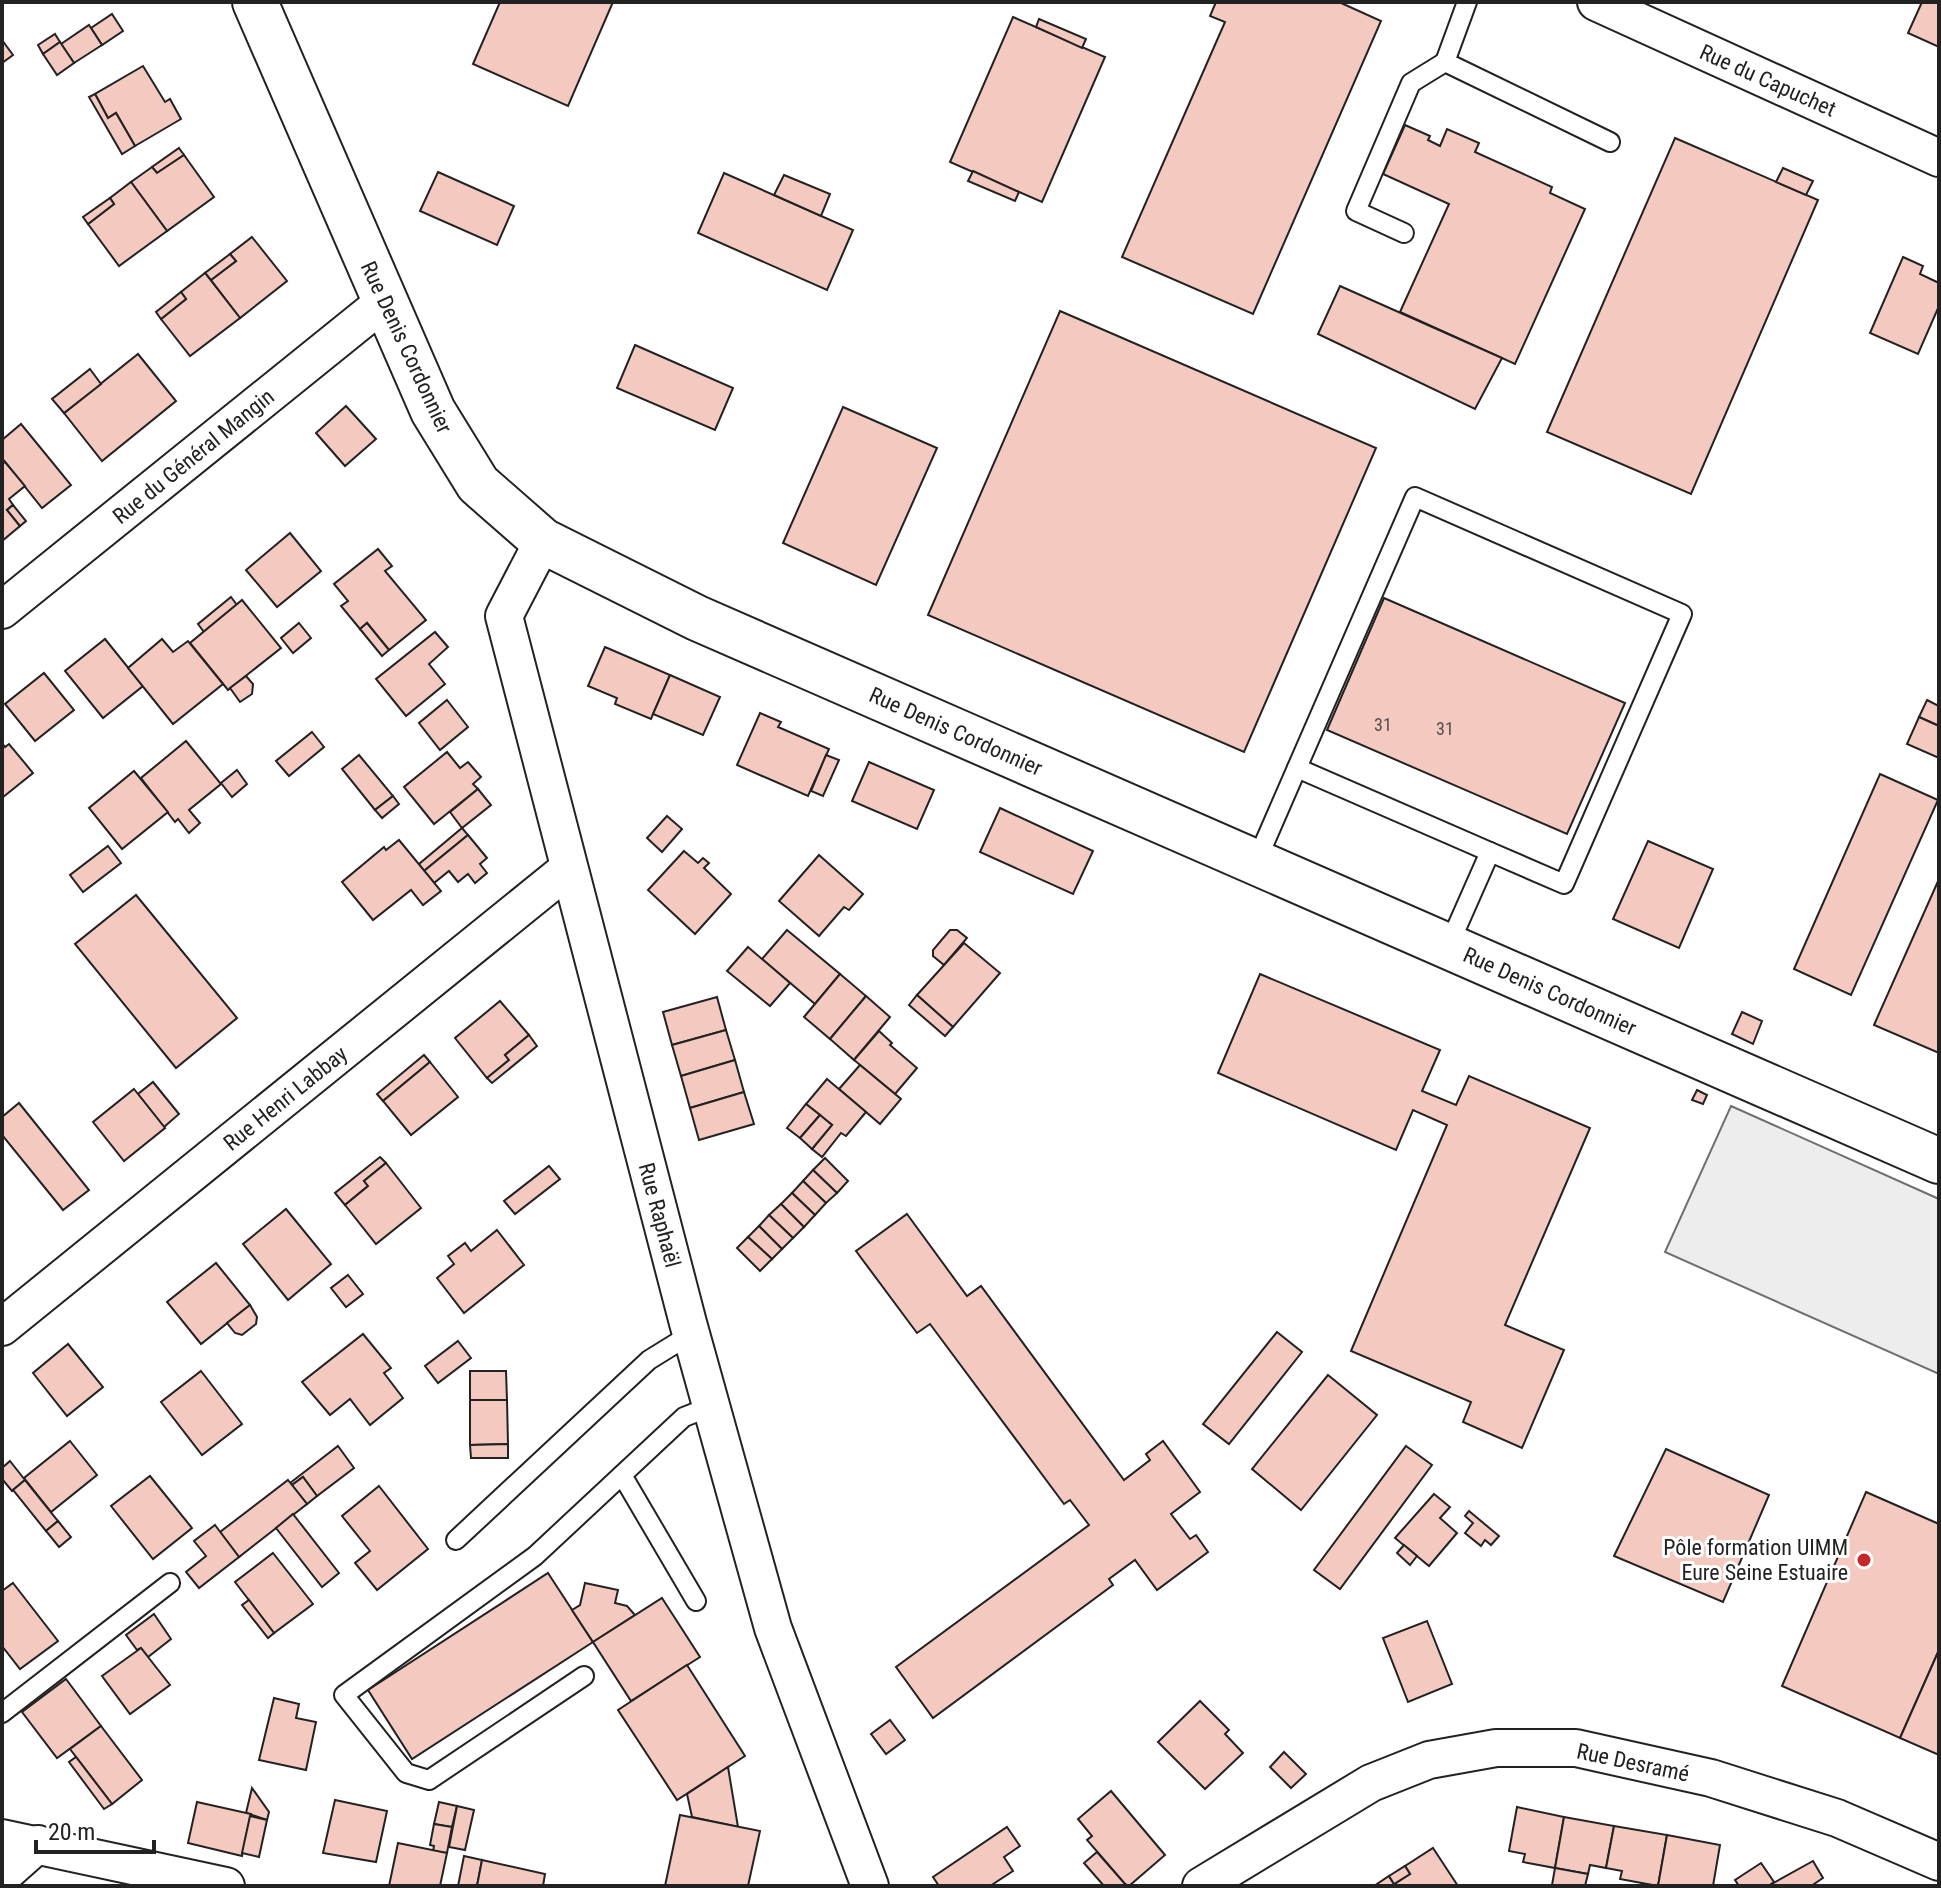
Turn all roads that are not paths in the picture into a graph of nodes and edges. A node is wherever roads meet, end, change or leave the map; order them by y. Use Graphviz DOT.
graph roads {
  1 [pos="255,2"];
  2 [pos="1467,2"];
  3 [pos="1596,2"];
  4 [pos="1445,62"];
  5 [pos="1610,142"];
  6 [pos="1939,158"];
  7 [pos="1404,233"];
  8 [pos="384,302"];
  9 [pos="543,541"];
  10 [pos="2,610"];
  11 [pos="1297,768"];
  12 [pos="1490,852"];
  13 [pos="1256,862"];
  14 [pos="568,869"];
  15 [pos="1448,947"];
  16 [pos="1939,1161"];
  17 [pos="2,1327"];
  18 [pos="691,1334"];
  19 [pos="712,1406"];
  20 [pos="622,1475"];
  21 [pos="456,1540"];
  22 [pos="170,1583"];
  23 [pos="696,1601"];
  24 [pos="584,1676"];
  25 [pos="2,1713"];
  26 [pos="2,1838"];
  27 [pos="38,1844"];
  28 [pos="1939,1862"];
  29 [pos="2,1876"];
  30 [pos="226,1886"];
  31 [pos="870,1886"];
  32 [pos="1201,1886"];
  1 -- 8 [label="street, Rue Denis Cordonnier"];
  2 -- 4 [label="lane"];
  3 -- 6 [label="street, Rue du Capuchet"];
  4 -- 5 [label="lane"];
  4 -- 7 [label="lane"];
  8 -- 9 [label="street, Rue Denis Cordonnier"];
  8 -- 10 [label="street, Rue du Général Mangin"];
  9 -- 13 [label="street, Rue Denis Cordonnier"];
  9 -- 14 [label="street, Rue Raphaël"];
  11 -- 12 [label="lane"];
  11 -- 12 [label="lane"];
  11 -- 13 [label="lane"];
  12 -- 15 [label="lane"];
  13 -- 15 [label="street, Rue Denis Cordonnier"];
  14 -- 17 [label="street, Rue Henri Labbay"];
  14 -- 18 [label="street, Rue Raphaël"];
  15 -- 16 [label="street, Rue Denis Cordonnier"];
  18 -- 19 [label="street, Rue Raphaël"];
  18 -- 21 [label="lane"];
  19 -- 20 [label="lane"];
  19 -- 31 [label="street, Rue Raphaël"];
  20 -- 23 [label="lane"];
  20 -- 24 [label="lane"];
  22 -- 25 [label="lane"];
  26 -- 27 [label="street"];
  27 -- 29 [label="street"];
  27 -- 30 [label="street"];
  28 -- 32 [label="street, Rue Desramé"];
}
